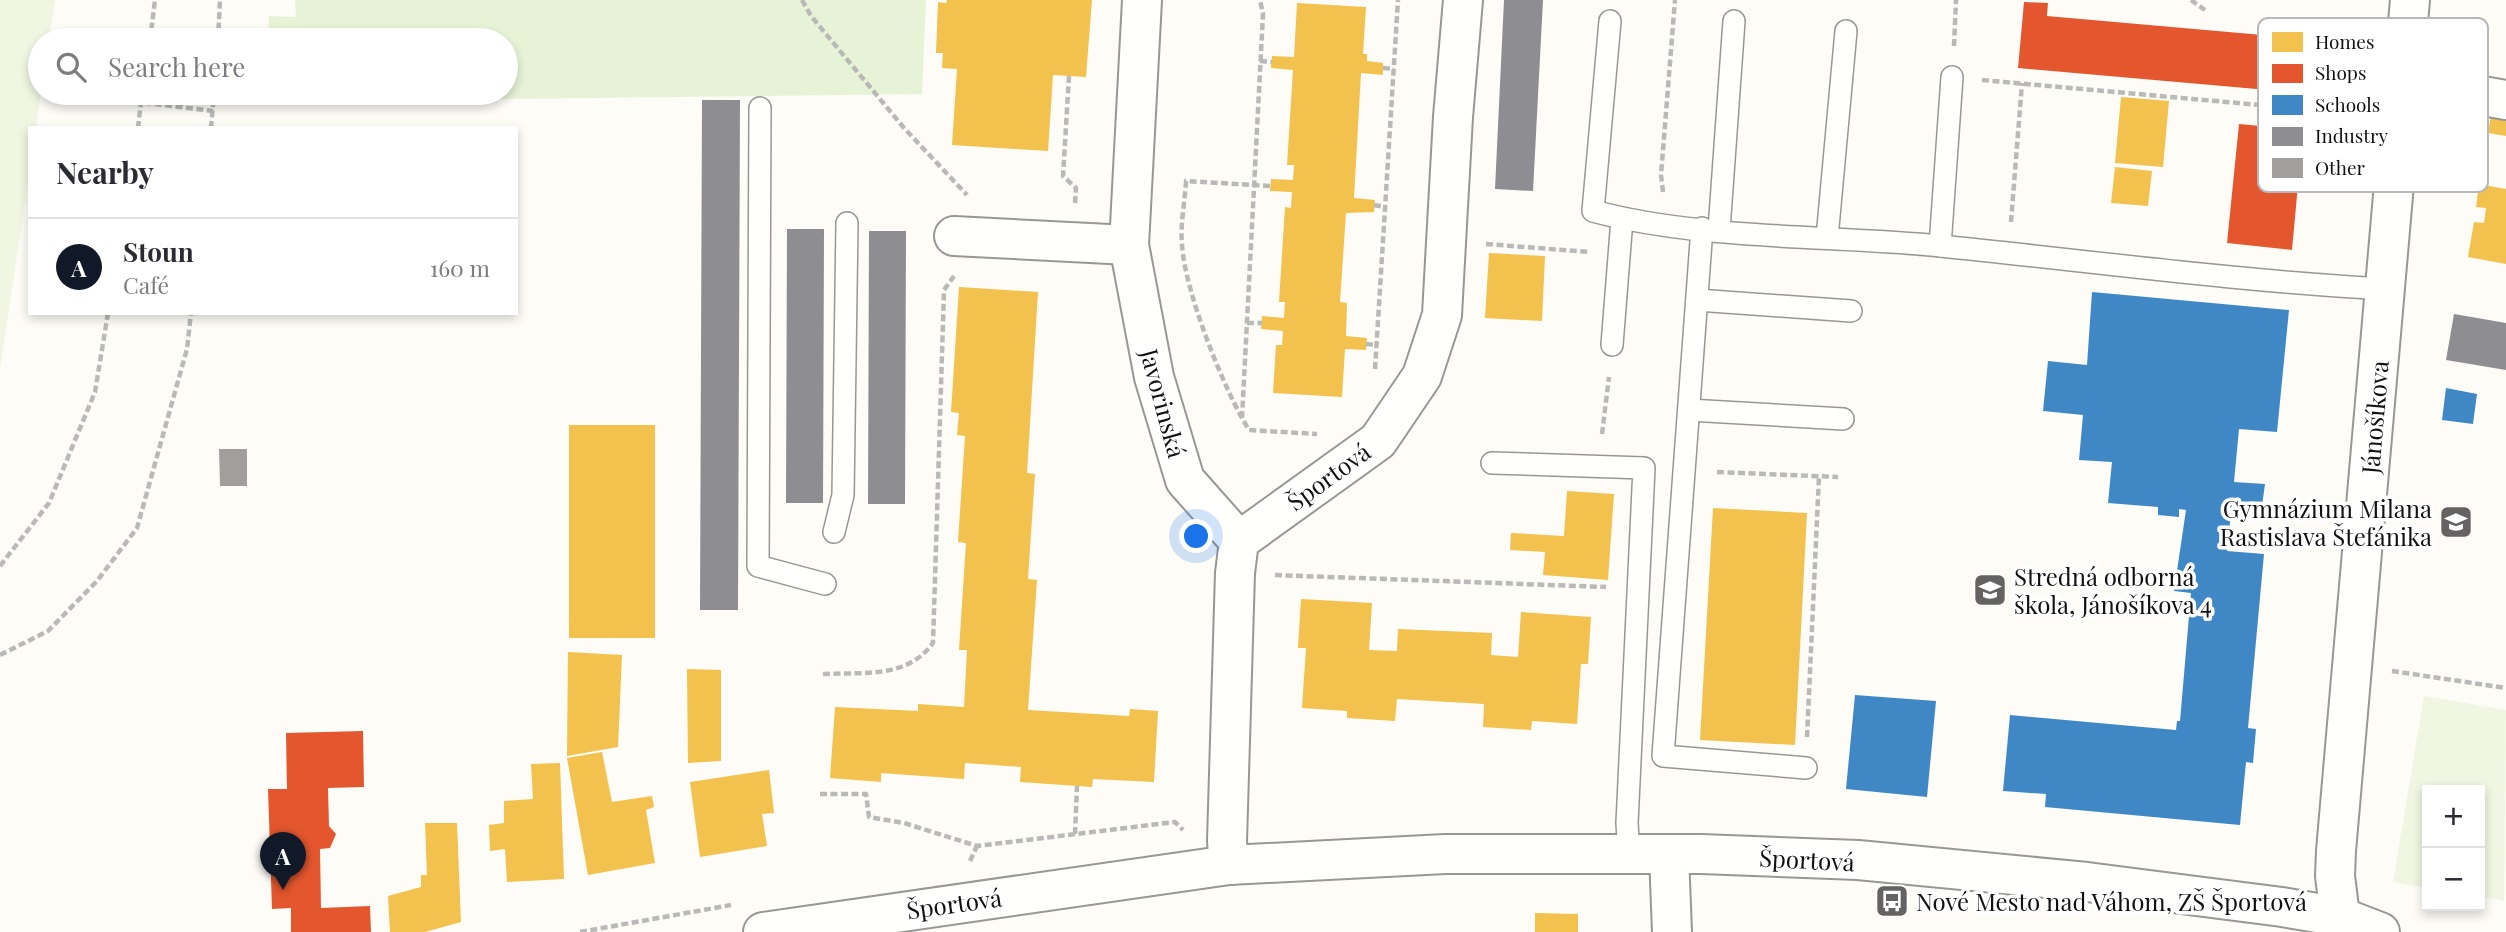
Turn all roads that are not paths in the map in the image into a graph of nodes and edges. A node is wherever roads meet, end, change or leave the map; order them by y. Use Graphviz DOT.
graph roads {
  1 [pos="1142,0"];
  2 [pos="1463,0"];
  3 [pos="2410,0"];
  4 [pos="2408,18"];
  5 [pos="1610,21"];
  6 [pos="1734,21"];
  7 [pos="1846,31"];
  8 [pos="1952,77"];
  9 [pos="2488,97"];
  10 [pos="2506,100"];
  11 [pos="760,108"];
  12 [pos="2393,192"];
  13 [pos="1622,219"];
  14 [pos="847,223"];
  15 [pos="1711,229"];
  16 [pos="957,237"];
  17 [pos="1827,239"];
  18 [pos="1129,245"];
  19 [pos="1940,246"];
  20 [pos="2385,289"];
  21 [pos="1697,300"];
  22 [pos="1851,311"];
  23 [pos="1612,345"];
  24 [pos="1689,410"];
  25 [pos="1843,419"];
  26 [pos="1492,463"];
  27 [pos="834,531"];
  28 [pos="1237,557"];
  29 [pos="825,584"];
  30 [pos="1806,768"];
  31 [pos="1228,853"];
  32 [pos="1629,855"];
  33 [pos="1669,855"];
  34 [pos="2342,924"];
  35 [pos="763,932"];
  36 [pos="1672,932"];
  37 [pos="2380,932"];
  1 -- 18 [label="street, Javorinská"];
  2 -- 28 [label="street, Športová"];
  3 -- 4 [label="street, Jánošíkova"];
  5 -- 13 [label="lane"];
  6 -- 15 [label="lane"];
  7 -- 17 [label="lane"];
  8 -- 19 [label="lane"];
  9 -- 10 [label="street"];
  11 -- 29 [label="lane"];
  12 -- 20 [label="street, Jánošíkova"];
  13 -- 15 [label="lane"];
  13 -- 23 [label="lane"];
  14 -- 27 [label="lane"];
  15 -- 17 [label="lane"];
  15 -- 21 [label="lane"];
  16 -- 18 [label="street"];
  17 -- 19 [label="lane"];
  18 -- 28 [label="street, Javorinská"];
  19 -- 20 [label="lane"];
  20 -- 34 [label="street, Jánošíkova"];
  21 -- 22 [label="lane"];
  21 -- 24 [label="lane"];
  24 -- 25 [label="lane"];
  24 -- 30 [label="lane"];
  26 -- 32 [label="lane"];
  28 -- 31 [label="street"];
  31 -- 32 [label="street, Športová"];
  31 -- 35 [label="street, Športová"];
  32 -- 33 [label="street, Športová"];
  33 -- 34 [label="street, Športová"];
  33 -- 36 [label="street"];
  34 -- 37 [label="street, Športová"];
}
